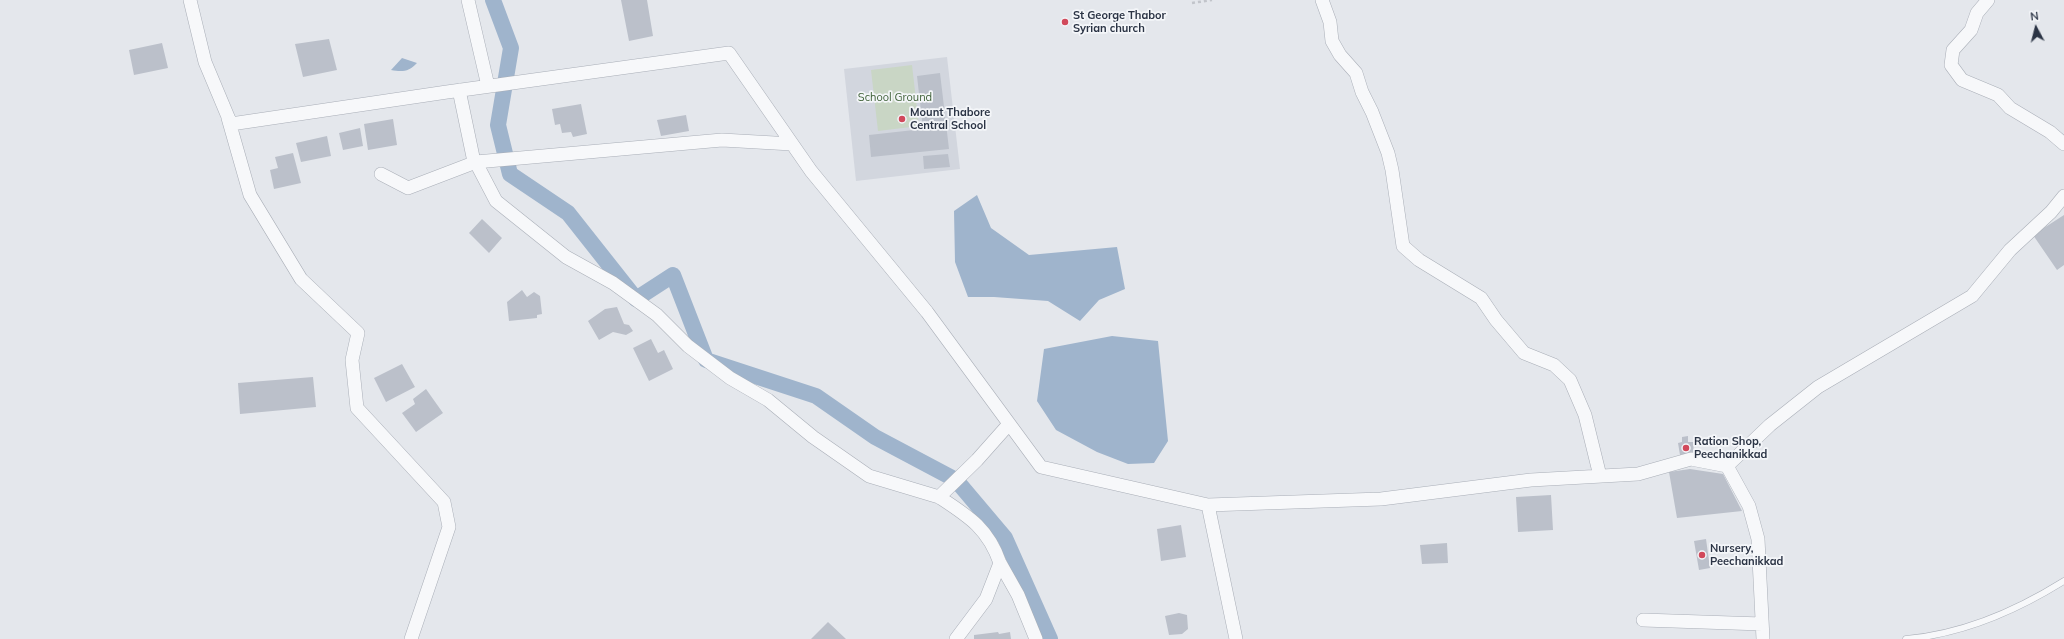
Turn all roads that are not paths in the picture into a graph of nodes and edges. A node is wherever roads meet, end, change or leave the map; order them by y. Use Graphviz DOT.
graph roads {
  1 [pos="190,0"];
  2 [pos="468,0"];
  3 [pos="1322,0"];
  4 [pos="1988,0"];
  5 [pos="488,86"];
  6 [pos="459,90"];
  7 [pos="228,118"];
  8 [pos="792,144"];
  9 [pos="2064,144"];
  10 [pos="476,162"];
  11 [pos="381,174"];
  12 [pos="2064,196"];
  13 [pos="1009,424"];
  14 [pos="1728,466"];
  15 [pos="1600,476"];
  16 [pos="939,497"];
  17 [pos="1208,505"];
  18 [pos="1000,563"];
  19 [pos="2064,581"];
  20 [pos="1643,620"];
  21 [pos="1762,624"];
  22 [pos="411,639"];
  23 [pos="956,639"];
  24 [pos="1036,639"];
  25 [pos="1236,639"];
  26 [pos="1763,639"];
  27 [pos="1906,639"];
  1 -- 7 [label="street"];
  2 -- 5 [label="street"];
  3 -- 15 [label="street"];
  4 -- 9 [label="street"];
  5 -- 6 [label="street"];
  5 -- 8 [label="street"];
  6 -- 7 [label="street"];
  6 -- 10 [label="street"];
  7 -- 22 [label="street"];
  8 -- 10 [label="street"];
  8 -- 13 [label="street"];
  10 -- 11 [label="street"];
  10 -- 16 [label="street"];
  12 -- 14 [label="street"];
  13 -- 16 [label="street"];
  13 -- 17 [label="street"];
  14 -- 15 [label="street"];
  14 -- 21 [label="street"];
  15 -- 17 [label="street"];
  16 -- 18 [label="street"];
  17 -- 25 [label="street"];
  18 -- 23 [label="street"];
  18 -- 24 [label="street"];
  19 -- 27 [label="lane"];
  20 -- 21 [label="street"];
  21 -- 26 [label="street"];
}
